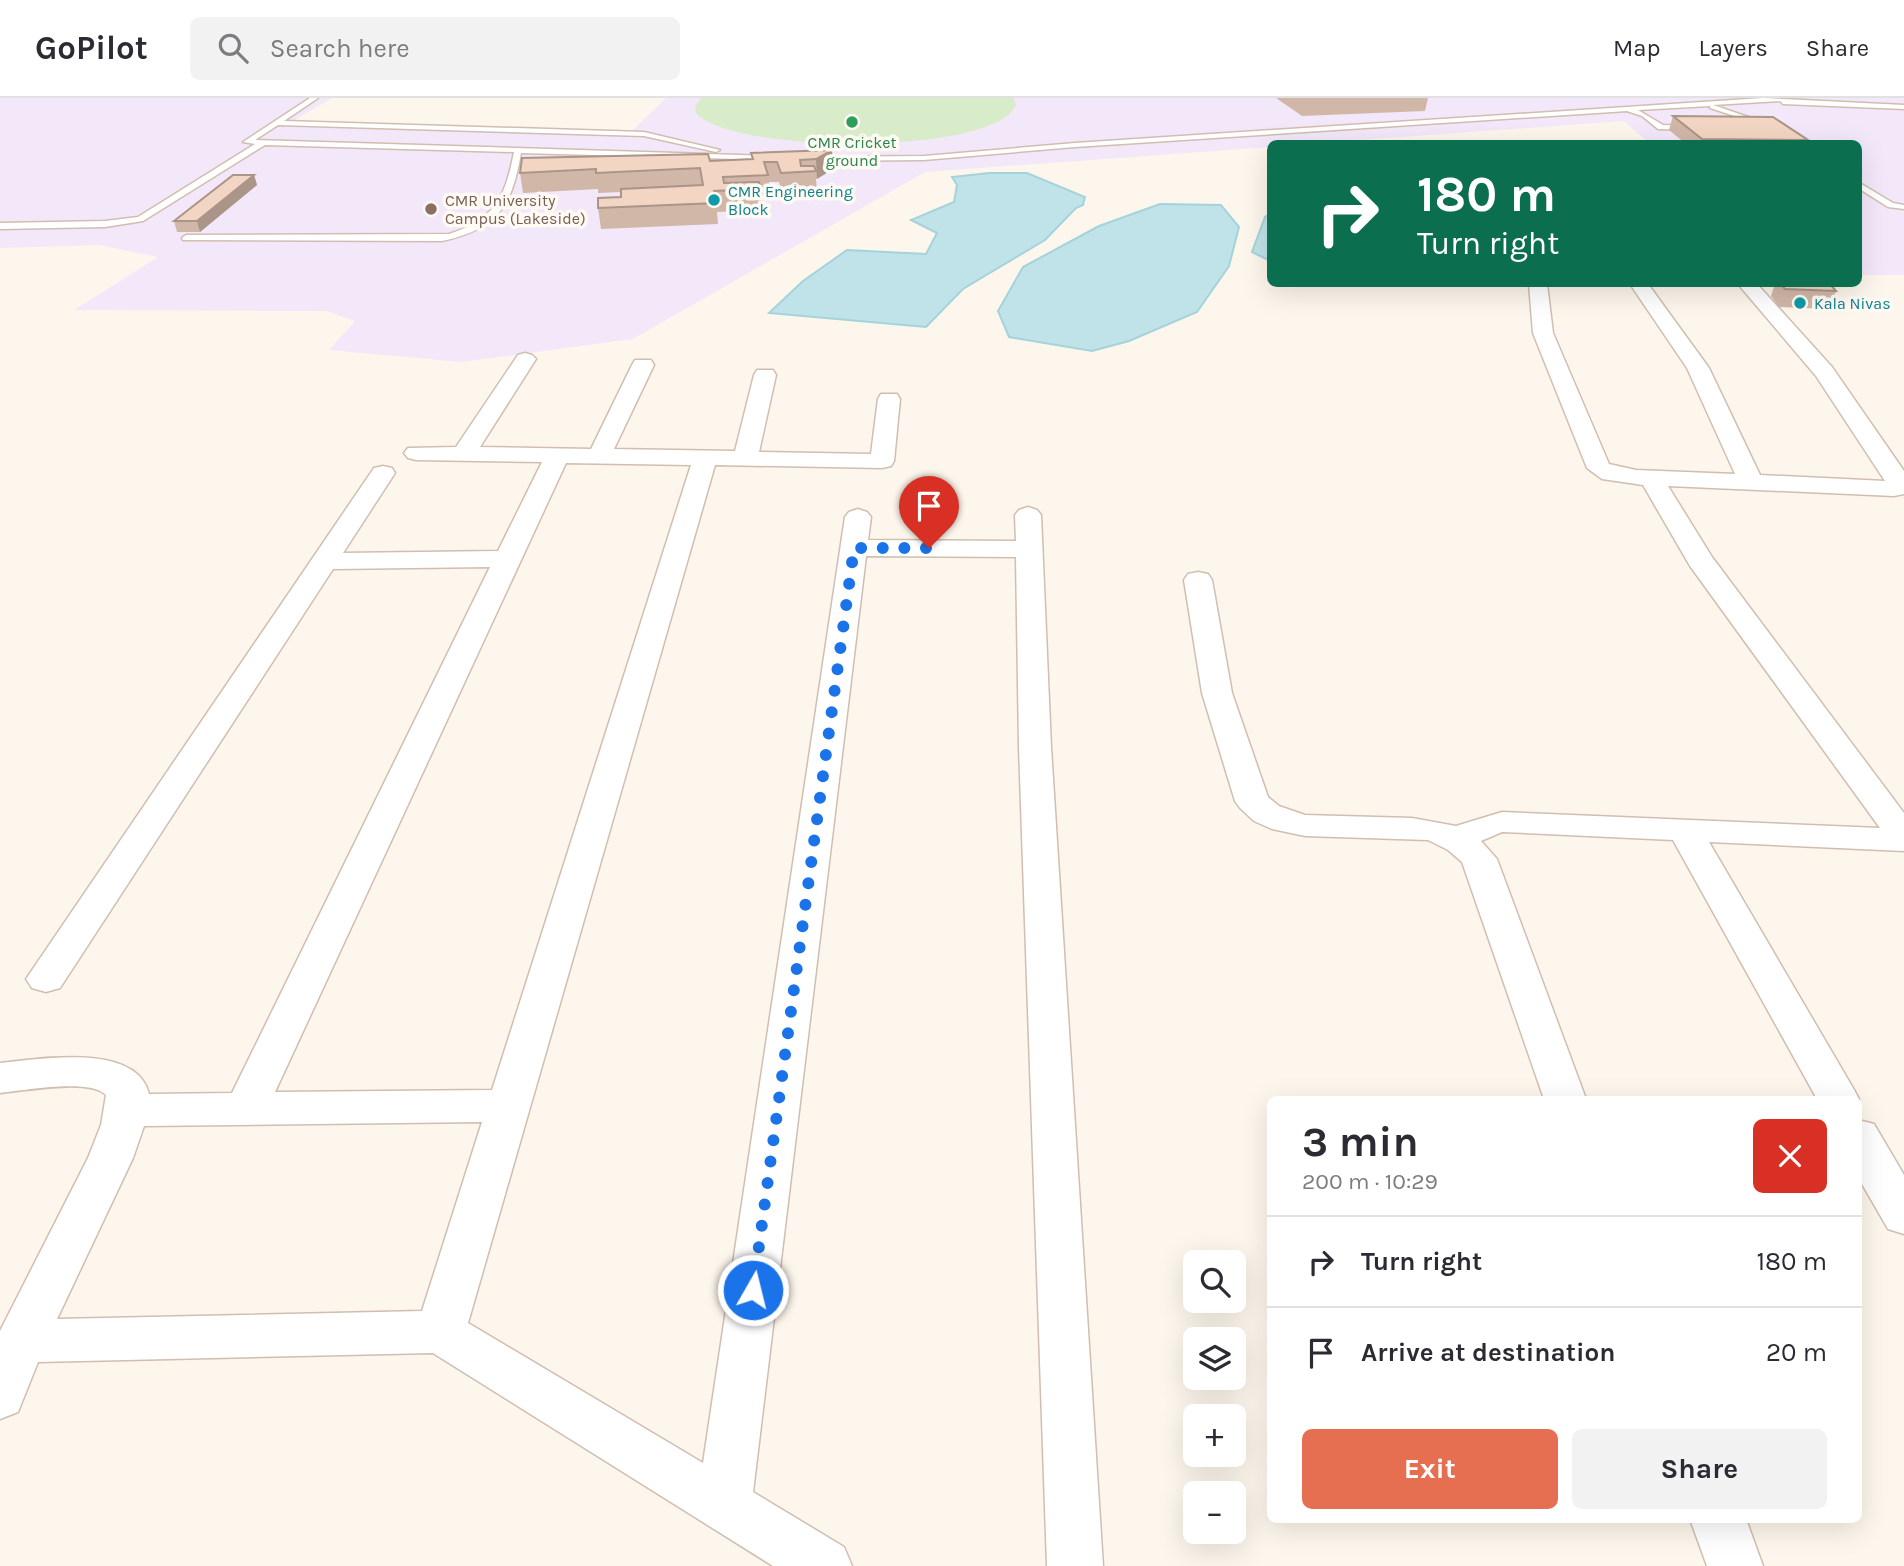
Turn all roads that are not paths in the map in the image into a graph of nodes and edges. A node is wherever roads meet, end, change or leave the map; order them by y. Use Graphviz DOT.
graph roads {
  1 [pos="315,98"];
  2 [pos="1794,98"];
  3 [pos="1810,98"];
  4 [pos="1903,99"];
  5 [pos="1769,100"];
  6 [pos="1705,104"];
  7 [pos="1904,107"];
  8 [pos="1627,108"];
  9 [pos="274,123"];
  10 [pos="1707,128"];
  11 [pos="1747,129"];
  12 [pos="1774,130"];
  13 [pos="1789,140"];
  14 [pos="263,144"];
  15 [pos="518,151"];
  16 [pos="743,158"];
  17 [pos="795,159"];
  18 [pos="661,164"];
  19 [pos="527,170"];
  20 [pos="514,171"];
  21 [pos="1862,187"];
  22 [pos="1904,207"];
  23 [pos="0,226"];
  24 [pos="186,238"];
  25 [pos="1538,287"];
  26 [pos="1641,287"];
  27 [pos="1750,287"];
  28 [pos="525,359"];
  29 [pos="643,365"];
  30 [pos="765,375"];
  31 [pos="889,398"];
  32 [pos="416,453"];
  33 [pos="464,453"];
  34 [pos="558,454"];
  35 [pos="600,454"];
  36 [pos="705,457"];
  37 [pos="746,457"];
  38 [pos="383,473"];
  39 [pos="1651,478"];
  40 [pos="1751,483"];
  41 [pos="507,559"];
  42 [pos="324,561"];
  43 [pos="1198,580"];
  44 [pos="1685,830"];
  45 [pos="1904,838"];
  46 [pos="1457,839"];
  47 [pos="46,979"];
  48 [pos="0,1078"];
  49 [pos="1564,1096"];
  50 [pos="1836,1096"];
  51 [pos="508,1105"];
  52 [pos="246,1108"];
  53 [pos="128,1110"];
  54 [pos="1862,1143"];
  55 [pos="1904,1216"];
  56 [pos="440,1332"];
  57 [pos="20,1341"];
  58 [pos="0,1396"];
  59 [pos="724,1505"];
  60 [pos="1719,1523"];
  61 [pos="824,1566"];
  62 [pos="1075,1566"];
  63 [pos="1735,1566"];
  1 -- 9 [label="lane"];
  2 -- 5 [label="lane"];
  3 -- 4 [label="lane"];
  5 -- 6 [label="lane"];
  5 -- 7 [label="lane"];
  6 -- 8 [label="lane"];
  6 -- 12 [label="lane"];
  8 -- 10 [label="lane"];
  8 -- 17 [label="lane"];
  9 -- 14 [label="lane"];
  9 -- 16 [label="lane"];
  11 -- 12 [label="lane"];
  12 -- 13 [label="lane"];
  14 -- 15 [label="lane"];
  14 -- 23 [label="lane"];
  15 -- 16 [label="lane"];
  15 -- 20 [label="lane"];
  16 -- 18 [label="lane"];
  19 -- 20 [label="lane"];
  20 -- 24 [label="lane"];
  21 -- 22 [label="lane"];
  25 -- 39 [label="street"];
  26 -- 40 [label="street"];
  27 -- 40 [label="street"];
  28 -- 33 [label="street"];
  29 -- 35 [label="street"];
  30 -- 37 [label="street"];
  31 -- 37 [label="street"];
  32 -- 33 [label="street"];
  33 -- 34 [label="street"];
  34 -- 35 [label="street"];
  34 -- 41 [label="street"];
  35 -- 36 [label="street"];
  36 -- 37 [label="street"];
  36 -- 51 [label="street"];
  38 -- 42 [label="street"];
  39 -- 40 [label="street"];
  39 -- 45 [label="street"];
  41 -- 42 [label="street"];
  41 -- 52 [label="street"];
  42 -- 47 [label="street"];
  43 -- 46 [label="street"];
  44 -- 45 [label="street"];
  44 -- 46 [label="street"];
  44 -- 50 [label="street"];
  46 -- 49 [label="street"];
  48 -- 53 [label="street"];
  51 -- 52 [label="street"];
  51 -- 56 [label="street"];
  52 -- 53 [label="street"];
  53 -- 57 [label="street"];
  54 -- 55 [label="street"];
  56 -- 57 [label="street"];
  56 -- 59 [label="street"];
  57 -- 58 [label="street"];
  59 -- 61 [label="street"];
  59 -- 62 [label="street"];
  60 -- 63 [label="street"];
}
